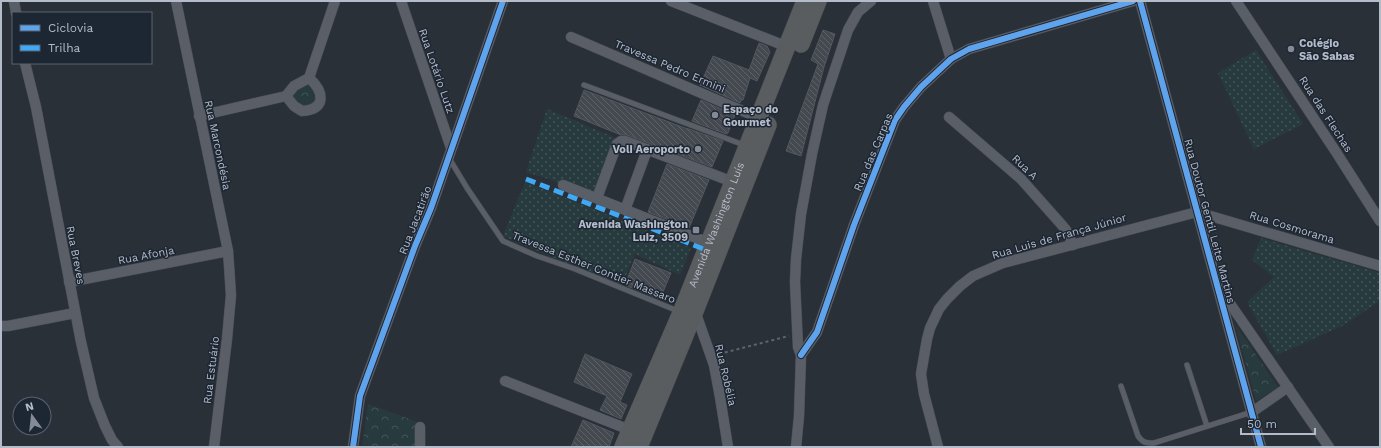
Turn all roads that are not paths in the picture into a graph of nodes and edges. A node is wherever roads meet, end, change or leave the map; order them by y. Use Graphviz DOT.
graph roads {
  1 [pos="14,1"];
  2 [pos="176,1"];
  3 [pos="335,1"];
  4 [pos="401,1"];
  5 [pos="504,1"];
  6 [pos="671,1"];
  7 [pos="805,1"];
  8 [pos="818,1"];
  9 [pos="871,1"];
  10 [pos="933,1"];
  11 [pos="1133,1"];
  12 [pos="1140,1"];
  13 [pos="1236,1"];
  14 [pos="16,12"];
  15 [pos="572,37"];
  16 [pos="788,47"];
  17 [pos="951,60"];
  18 [pos="25,64"];
  19 [pos="309,78"];
  20 [pos="584,85"];
  21 [pos="286,96"];
  22 [pos="199,116"];
  23 [pos="949,117"];
  24 [pos="759,118"];
  25 [pos="747,146"];
  26 [pos="647,150"];
  27 [pos="450,152"];
  28 [pos="733,182"];
  29 [pos="563,185"];
  30 [pos="596,198"];
  31 [pos="625,210"];
  32 [pos="1197,212"];
  33 [pos="221,220"];
  34 [pos="211,222"];
  35 [pos="1380,222"];
  36 [pos="709,243"];
  37 [pos="1073,245"];
  38 [pos="228,251"];
  39 [pos="1380,266"];
  40 [pos="69,282"];
  41 [pos="1217,286"];
  42 [pos="227,296"];
  43 [pos="688,312"];
  44 [pos="75,313"];
  45 [pos="1,326"];
  46 [pos="801,355"];
  47 [pos="1187,365"];
  48 [pos="505,381"];
  49 [pos="1122,386"];
  50 [pos="1288,387"];
  51 [pos="1252,412"];
  52 [pos="1207,426"];
  53 [pos="420,427"];
  54 [pos="630,430"];
  55 [pos="118,447"];
  56 [pos="214,447"];
  57 [pos="352,447"];
  58 [pos="420,447"];
  59 [pos="622,447"];
  60 [pos="639,447"];
  61 [pos="728,447"];
  62 [pos="796,447"];
  63 [pos="938,447"];
  64 [pos="1261,447"];
  65 [pos="1329,447"];
  1 -- 14 [label="street"];
  2 -- 22 [label="street, Rua Marcondésia"];
  3 -- 19 [label="street"];
  4 -- 27 [label="street, Rua Lotário Lutz"];
  5 -- 27 [label="street, Rua Jacatirão"];
  6 -- 16 [label="street"];
  7 -- 16 [label="highway, Avenida Washington Luís"];
  8 -- 43 [label="highway, Avenida Washington Luís"];
  9 -- 46 [label="street"];
  10 -- 17 [label="street"];
  11 -- 17 [label="street, Rua das Carpas"];
  12 -- 32 [label="street, Rua Doutor Gentil Leite Martins"];
  13 -- 35 [label="street, Rua das Flechas"];
  15 -- 24 [label="street, Travessa Pedro Ermini"];
  16 -- 24 [label="highway, Avenida Washington Luís"];
  17 -- 46 [label="street, Rua das Carpas"];
  18 -- 40 [label="street, Rua Breves"];
  19 -- 21 [label="street"];
  19 -- 21 [label="street"];
  20 -- 25 [label="lane"];
  21 -- 22 [label="street"];
  22 -- 33 [label="street, Rua Marcondésia"];
  23 -- 37 [label="street, Rua A"];
  24 -- 25 [label="highway, Avenida Washington Luís"];
  25 -- 28 [label="highway, Avenida Washington Luís"];
  26 -- 28 [label="street"];
  26 -- 30 [label="street"];
  26 -- 31 [label="street"];
  27 -- 43 [label="lane, Travessa Esther Contier Massaro"];
  27 -- 57 [label="street, Rua Jacatirão"];
  28 -- 36 [label="highway, Avenida Washington Luís"];
  29 -- 30 [label="street"];
  30 -- 31 [label="street"];
  31 -- 36 [label="street"];
  32 -- 37 [label="street, Rua Luis de França Júnior"];
  32 -- 39 [label="street, Rua Cosmorama"];
  32 -- 41 [label="street, Rua Doutor Gentil Leite Martins"];
  33 -- 34 [label="street"];
  33 -- 38 [label="street, Rua Marcondésia"];
  36 -- 43 [label="highway, Avenida Washington Luís"];
  37 -- 63 [label="street, Rua Luis de França Júnior"];
  38 -- 40 [label="street, Rua Afonja"];
  38 -- 42 [label="street, Rua Marcondésia"];
  40 -- 44 [label="street, Rua Breves"];
  41 -- 50 [label="street"];
  41 -- 51 [label="street, Rua Doutor Gentil Leite Martins"];
  42 -- 56 [label="street, Rua Estuário"];
  43 -- 54 [label="highway, Avenida Washington Luís"];
  43 -- 60 [label="highway, Avenida Washington Luís"];
  43 -- 61 [label="street, Rua Robélia"];
  44 -- 45 [label="street"];
  44 -- 55 [label="street, Rua Breves"];
  46 -- 62 [label="street"];
  47 -- 52 [label="lane"];
  48 -- 54 [label="street"];
  49 -- 52 [label="lane"];
  50 -- 51 [label="street"];
  50 -- 65 [label="street"];
  51 -- 52 [label="lane"];
  51 -- 64 [label="street, Rua Doutor Gentil Leite Martins"];
  53 -- 58 [label="street"];
  54 -- 59 [label="highway, Avenida Washington Luís"];
}
